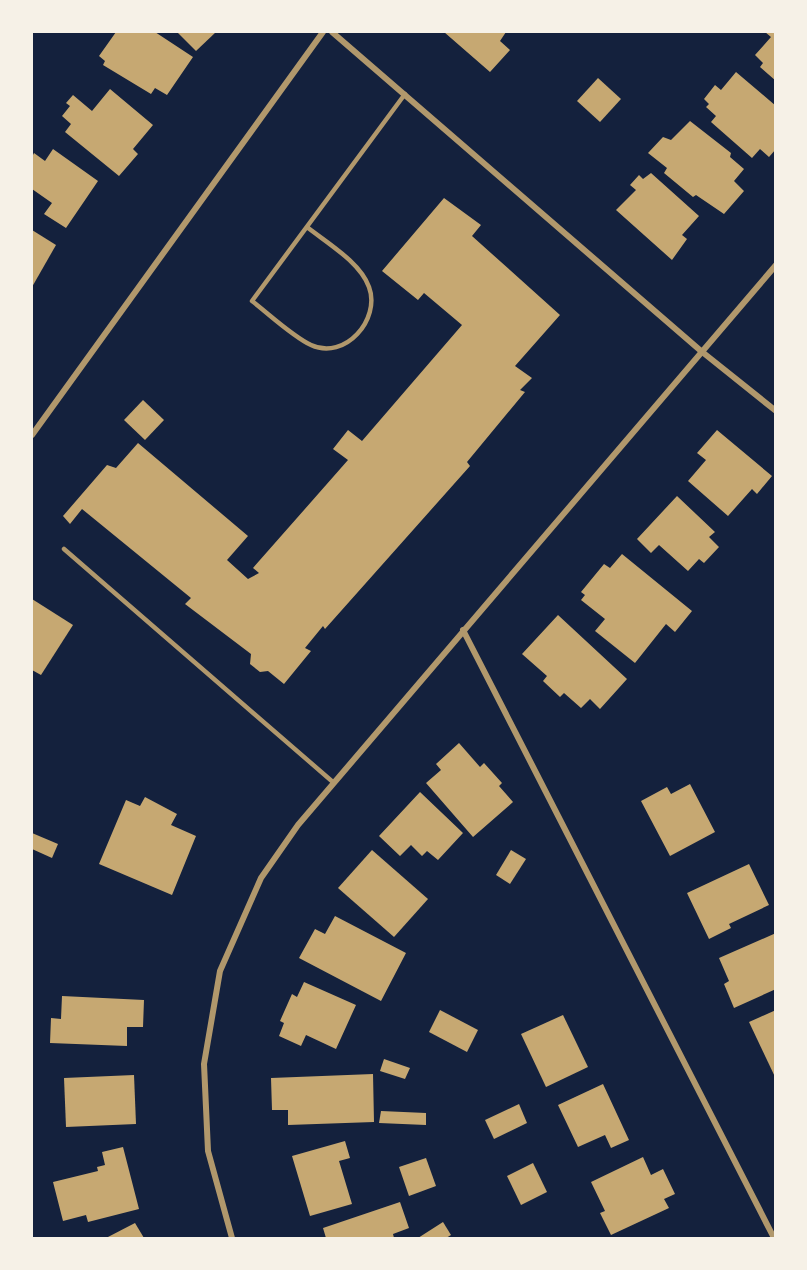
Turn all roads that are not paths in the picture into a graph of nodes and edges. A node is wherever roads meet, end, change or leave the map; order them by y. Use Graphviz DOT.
graph roads {
  1 [pos="323,32"];
  2 [pos="332,32"];
  3 [pos="405,94"];
  4 [pos="307,227"];
  5 [pos="776,266"];
  6 [pos="701,351"];
  7 [pos="776,411"];
  8 [pos="32,435"];
  9 [pos="64,549"];
  10 [pos="463,630"];
  11 [pos="334,783"];
  12 [pos="232,1239"];
  13 [pos="774,1239"];
  1 -- 8 [label="street"];
  2 -- 3 [label="street"];
  3 -- 4 [label="lane"];
  3 -- 6 [label="street"];
  4 -- 4 [label="lane"];
  5 -- 6 [label="street"];
  6 -- 7 [label="street"];
  6 -- 10 [label="street"];
  9 -- 11 [label="lane"];
  10 -- 11 [label="street"];
  10 -- 13 [label="street"];
  11 -- 12 [label="street"];
}
